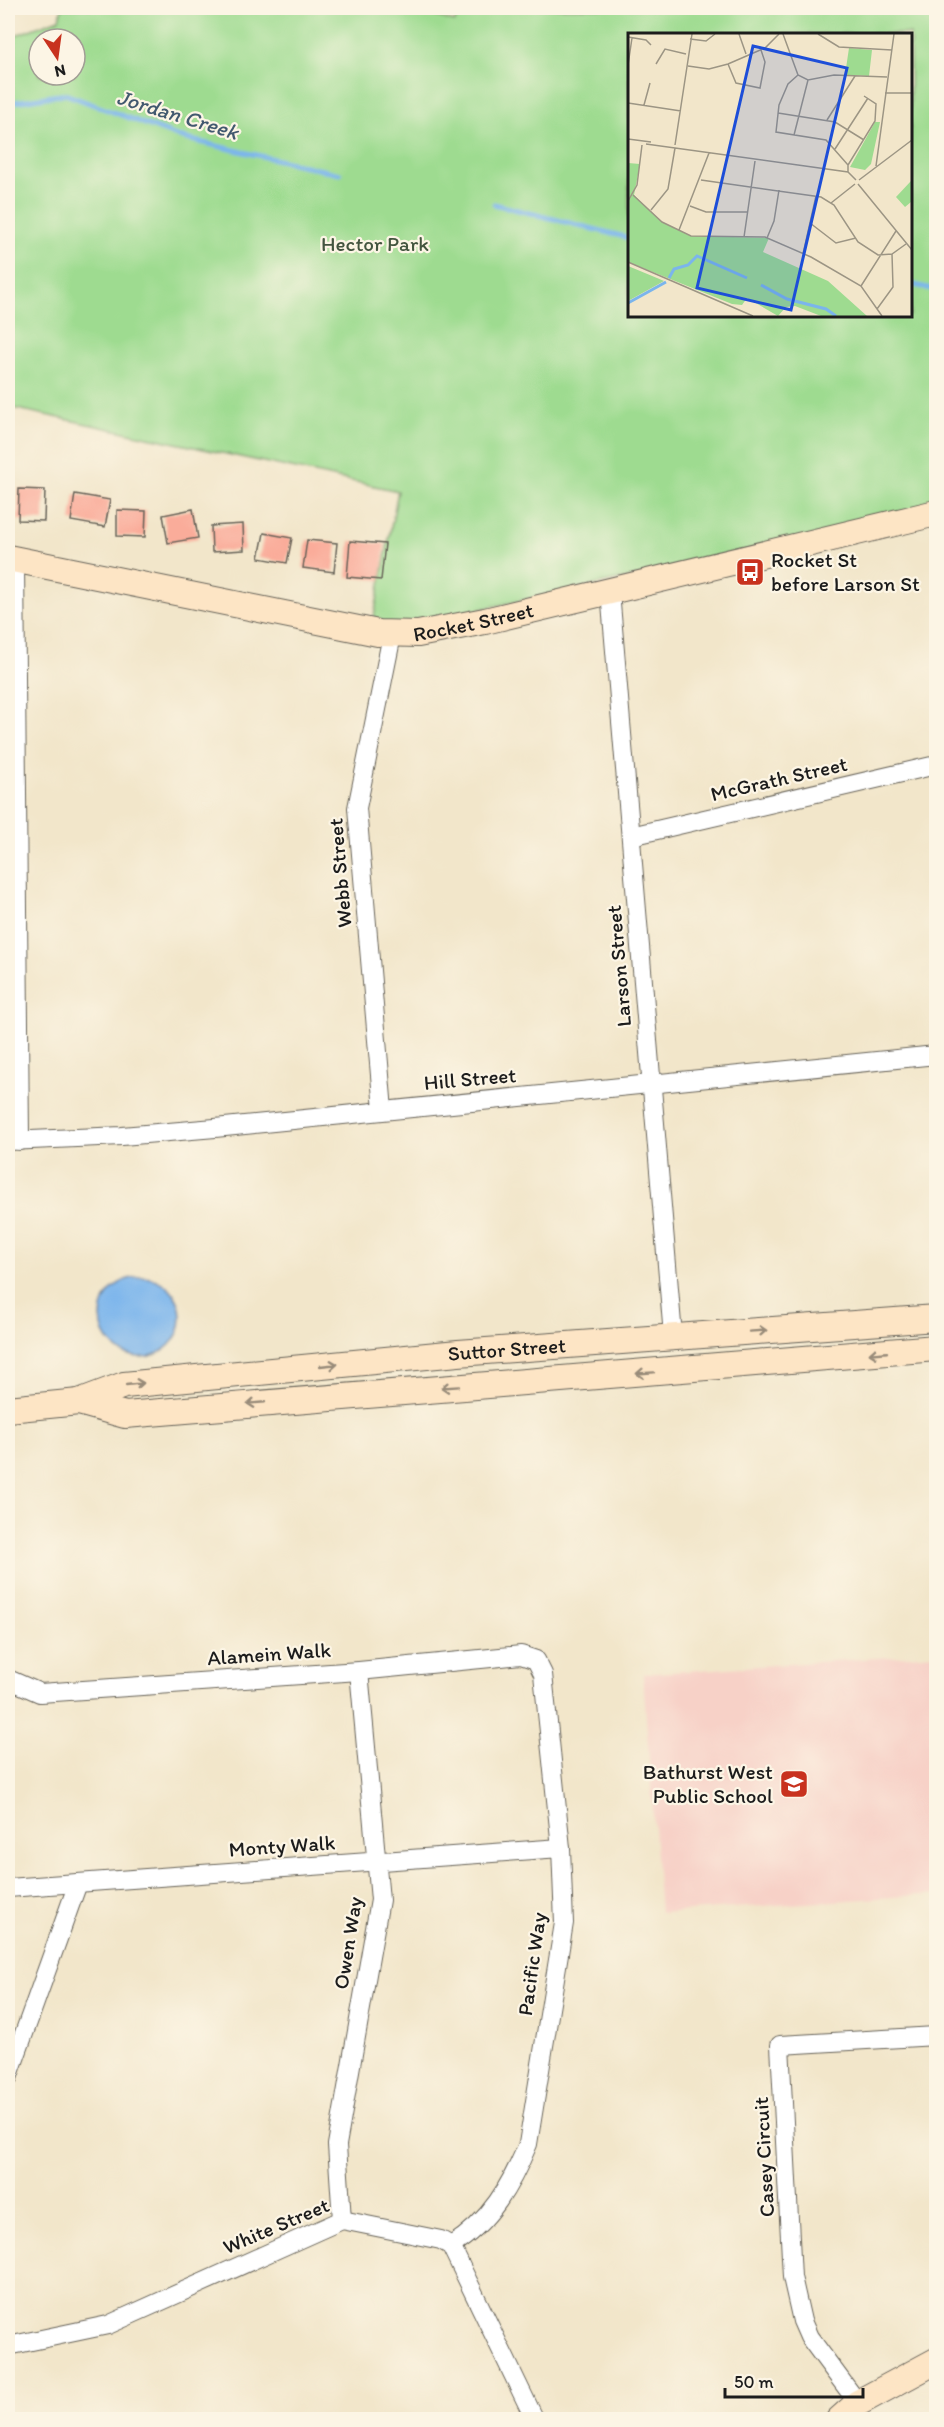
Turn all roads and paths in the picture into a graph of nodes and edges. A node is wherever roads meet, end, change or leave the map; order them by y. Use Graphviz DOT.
graph roads {
  1 [pos="936,513"];
  2 [pos="11,559"];
  3 [pos="610,592"];
  4 [pos="392,635"];
  5 [pos="936,765"];
  6 [pos="631,836"];
  7 [pos="13,867"];
  8 [pos="936,1055"];
  9 [pos="652,1085"];
  10 [pos="383,1110"];
  11 [pos="14,1141"];
  12 [pos="936,1318"];
  13 [pos="673,1336"];
  14 [pos="936,1348"];
  15 [pos="79,1402"];
  16 [pos="8,1409"];
  17 [pos="536,1660"];
  18 [pos="359,1671"];
  19 [pos="8,1679"];
  20 [pos="561,1848"];
  21 [pos="377,1862"];
  22 [pos="78,1883"];
  23 [pos="8,1888"];
  24 [pos="936,2037"];
  25 [pos="8,2078"];
  26 [pos="342,2220"];
  27 [pos="451,2246"];
  28 [pos="8,2346"];
  29 [pos="936,2361"];
  30 [pos="849,2411"];
  31 [pos="535,2420"];
  1 -- 3 [label="main road, Rocket Street"];
  2 -- 4 [label="main road, Rocket Street"];
  2 -- 7 [label="street"];
  3 -- 4 [label="main road, Rocket Street"];
  3 -- 6 [label="street, Larson Street"];
  4 -- 10 [label="street, Webb Street"];
  5 -- 6 [label="street, McGrath Street"];
  6 -- 9 [label="street, Larson Street"];
  7 -- 11 [label="street"];
  8 -- 9 [label="street, Hill Street"];
  9 -- 10 [label="street, Hill Street"];
  9 -- 13 [label="street, Larson Street"];
  10 -- 11 [label="street, Hill Street"];
  13 -- 12 [label="main road, Suttor Street, one-way"];
  15 -- 13 [label="main road, Suttor Street, one-way"];
  14 -- 15 [label="main road, Suttor Street, one-way"];
  15 -- 16 [label="main road, Suttor Street"];
  17 -- 18 [label="street, Alamein Walk"];
  17 -- 20 [label="street, Pacific Way"];
  18 -- 19 [label="street, Alamein Walk"];
  18 -- 21 [label="street, Owen Way"];
  20 -- 21 [label="street, Monty Walk"];
  20 -- 27 [label="street, Pacific Way"];
  21 -- 22 [label="street, Monty Walk"];
  21 -- 26 [label="street, Owen Way"];
  22 -- 23 [label="street, Monty Walk"];
  22 -- 25 [label="street"];
  24 -- 30 [label="street, Casey Circuit"];
  26 -- 27 [label="street, White Street"];
  26 -- 28 [label="street, White Street"];
  27 -- 31 [label="street"];
  29 -- 30 [label="main road"];
}
